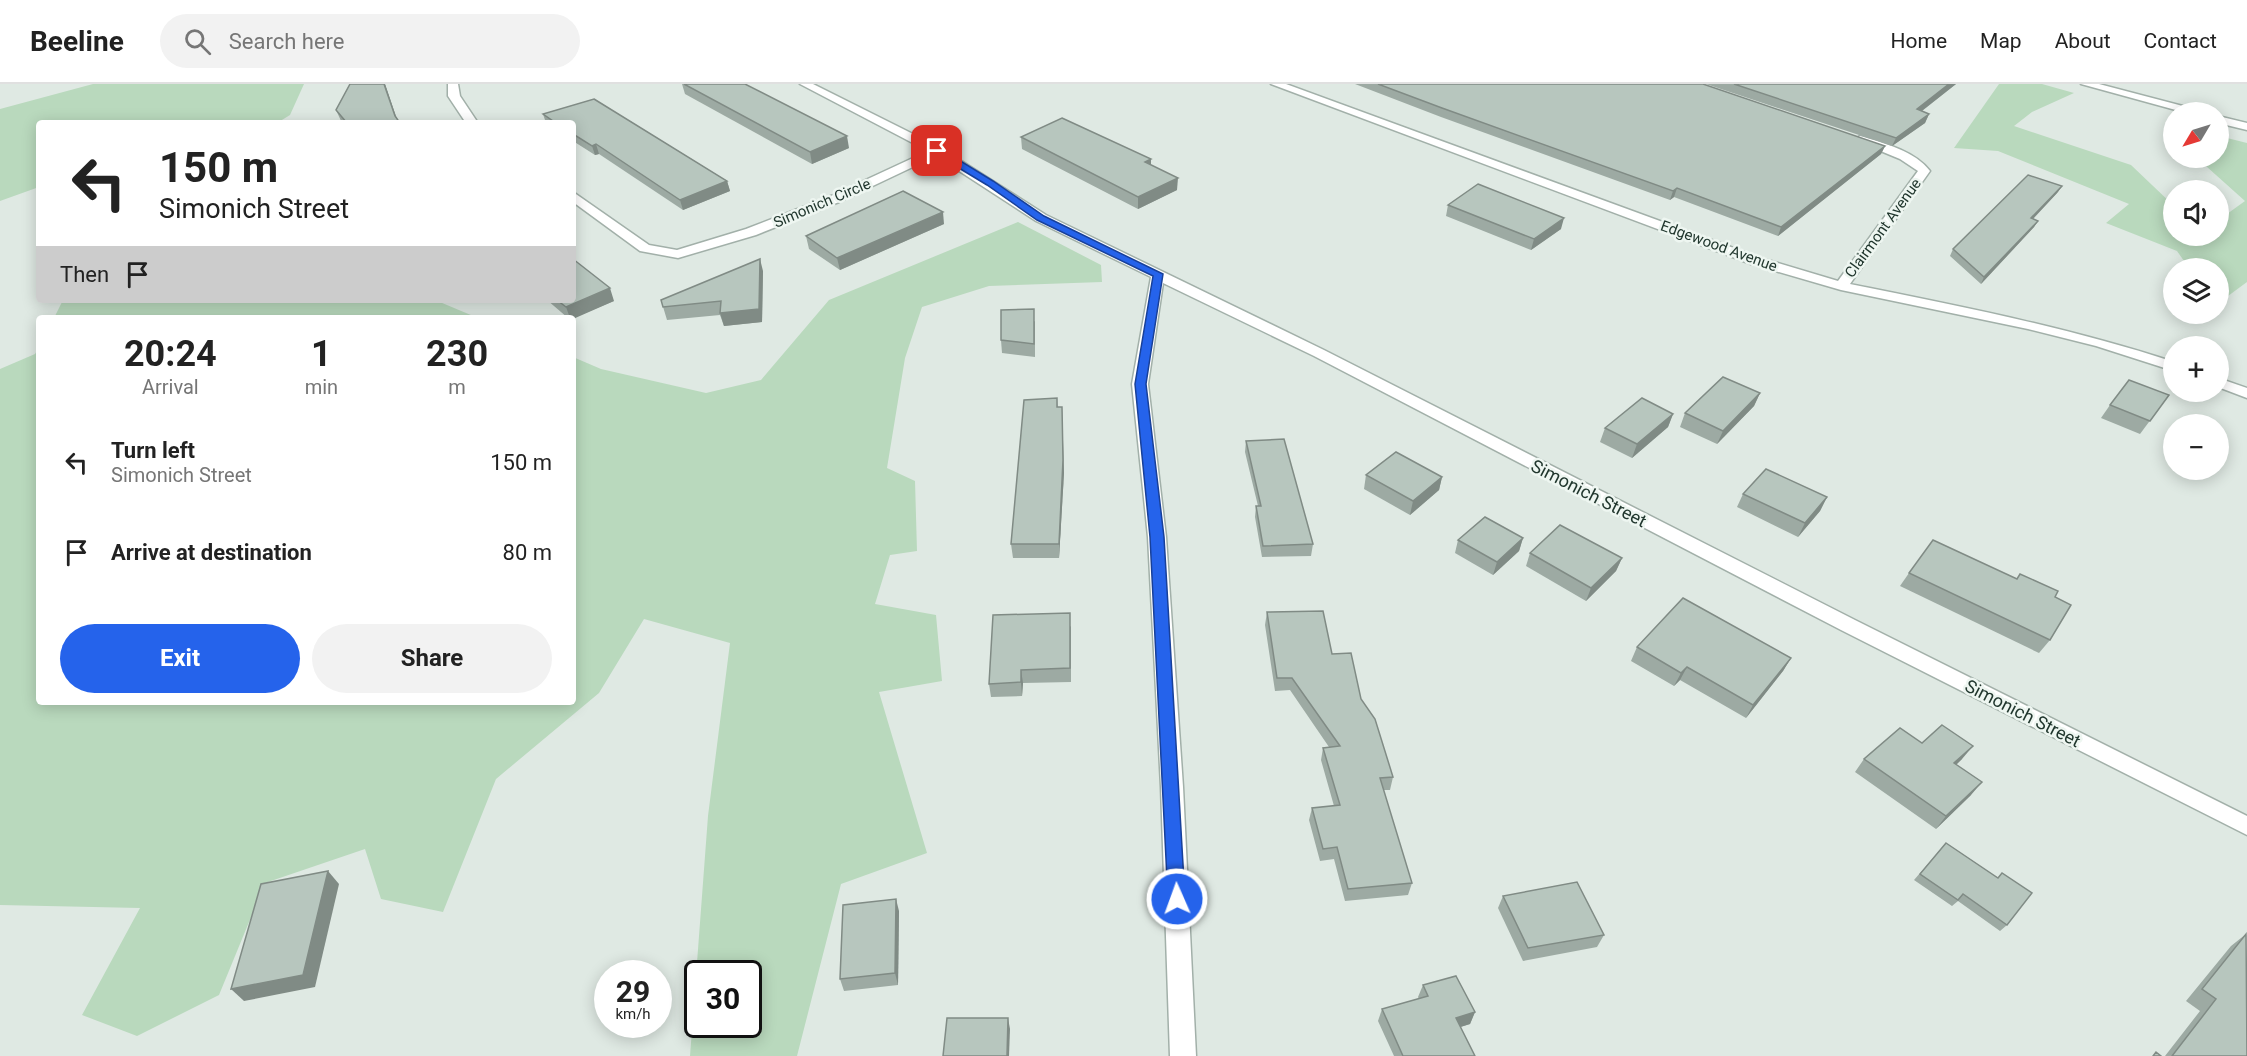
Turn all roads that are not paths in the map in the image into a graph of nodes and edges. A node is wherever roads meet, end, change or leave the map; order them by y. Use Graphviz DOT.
graph roads {
  1 [pos="453,84"];
  2 [pos="805,84"];
  3 [pos="1276,84"];
  4 [pos="2086,84"];
  5 [pos="2163,104"];
  6 [pos="470,120"];
  7 [pos="2229,122"];
  8 [pos="2247,127"];
  9 [pos="1849,136"];
  10 [pos="937,151"];
  11 [pos="576,198"];
  12 [pos="1158,274"];
  13 [pos="1841,286"];
  14 [pos="2163,363"];
  15 [pos="2229,386"];
  16 [pos="2247,393"];
  17 [pos="2247,826"];
  18 [pos="1183,1056"];
  1 -- 6 [label="street"];
  2 -- 10 [label="street"];
  3 -- 13 [label="street, Edgewood Avenue"];
  4 -- 5 [label="street"];
  7 -- 8 [label="street"];
  9 -- 13 [label="street, Clairmont Avenue"];
  10 -- 11 [label="street, Simonich Circle"];
  10 -- 12 [label="street, Simonich Street"];
  12 -- 17 [label="street, Simonich Street"];
  12 -- 18 [label="street"];
  13 -- 14 [label="street, Edgewood Avenue"];
  15 -- 16 [label="street"];
}
